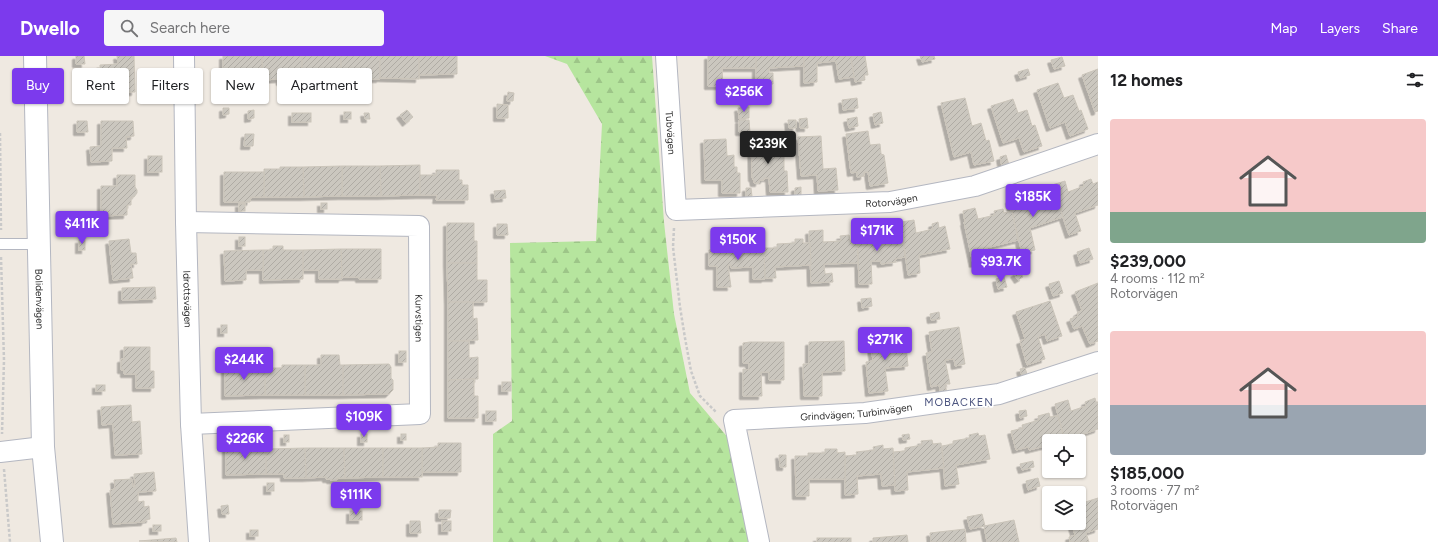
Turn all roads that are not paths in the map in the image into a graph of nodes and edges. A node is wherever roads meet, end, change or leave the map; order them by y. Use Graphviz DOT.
graph roads {
  1 [pos="35,56"];
  2 [pos="184,56"];
  3 [pos="666,56"];
  4 [pos="1098,144"];
  5 [pos="676,210"];
  6 [pos="186,222"];
  7 [pos="0,244"];
  8 [pos="38,244"];
  9 [pos="1098,362"];
  10 [pos="191,424"];
  11 [pos="43,447"];
  12 [pos="1,452"];
  13 [pos="52,542"];
  14 [pos="199,542"];
  15 [pos="759,542"];
  1 -- 8 [label="main road, Bolidenvägen"];
  2 -- 6 [label="street, Idrottsvägen"];
  3 -- 5 [label="street, Tubvägen"];
  4 -- 5 [label="street, Rotorvägen"];
  6 -- 10 [label="street, Idrottsvägen"];
  6 -- 10 [label="street, Kurvstigen"];
  7 -- 8 [label="lane"];
  8 -- 11 [label="main road, Bolidenvägen"];
  9 -- 15 [label="street, Grindvägen; Turbinvägen"];
  10 -- 14 [label="street, Idrottsvägen"];
  11 -- 12 [label="street"];
  11 -- 13 [label="main road, Bolidenvägen"];
}
